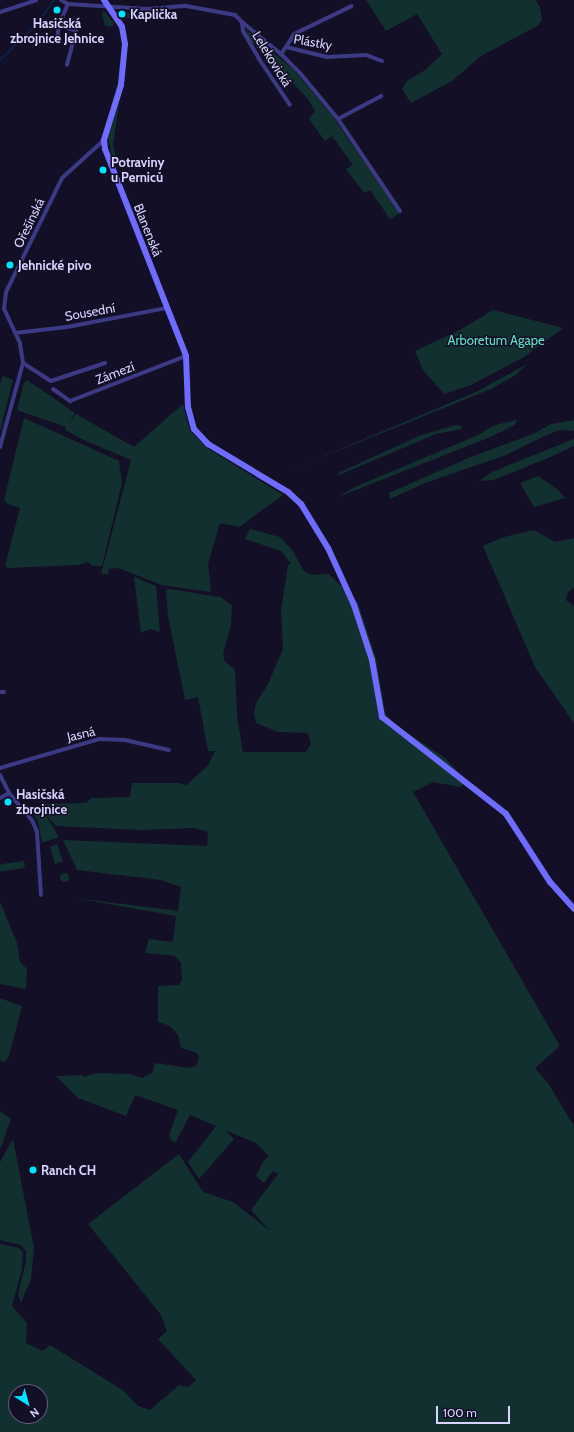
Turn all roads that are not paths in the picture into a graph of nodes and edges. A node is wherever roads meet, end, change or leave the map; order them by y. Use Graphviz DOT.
graph roads {
  1 [pos="36,0"];
  2 [pos="61,0"];
  3 [pos="104,0"];
  4 [pos="68,4"];
  5 [pos="352,6"];
  6 [pos="108,7"];
  7 [pos="0,12"];
  8 [pos="242,22"];
  9 [pos="59,24"];
  10 [pos="58,39"];
  11 [pos="286,47"];
  12 [pos="281,54"];
  13 [pos="382,61"];
  14 [pos="67,65"];
  15 [pos="381,96"];
  16 [pos="290,105"];
  17 [pos="338,118"];
  18 [pos="104,140"];
  19 [pos="400,212"];
  20 [pos="167,308"];
  21 [pos="15,333"];
  22 [pos="186,356"];
  23 [pos="23,363"];
  24 [pos="105,363"];
  25 [pos="53,389"];
  26 [pos="0,446"];
  27 [pos="169,750"];
  28 [pos="0,768"];
  29 [pos="0,775"];
  30 [pos="9,794"];
  31 [pos="0,798"];
  32 [pos="41,895"];
  33 [pos="574,909"];
  1 -- 7 [label="street"];
  2 -- 4 [label="street"];
  3 -- 6 [label="street"];
  4 -- 6 [label="street, Lelekovická"];
  4 -- 9 [label="street"];
  5 -- 11 [label="street"];
  6 -- 8 [label="street, Lelekovická"];
  6 -- 18 [label="street"];
  8 -- 12 [label="street, Lelekovická"];
  8 -- 16 [label="street, Lelekovická"];
  9 -- 10 [label="street"];
  9 -- 14 [label="street"];
  11 -- 12 [label="street, Plástky"];
  11 -- 13 [label="street, Plástky"];
  12 -- 17 [label="street, Plástky"];
  15 -- 17 [label="street"];
  17 -- 19 [label="street, Plástky"];
  18 -- 20 [label="street, Blanenská"];
  18 -- 21 [label="street, Ořešínská"];
  20 -- 21 [label="street, Sousední"];
  20 -- 22 [label="street, Blanenská"];
  21 -- 23 [label="street, Ořešínská"];
  22 -- 25 [label="street, Zámezí"];
  22 -- 33 [label="street, Blanenská"];
  23 -- 24 [label="street"];
  23 -- 26 [label="street, Ořešínská"];
  27 -- 28 [label="street, Jasná"];
  29 -- 30 [label="street"];
  30 -- 31 [label="street"];
  30 -- 32 [label="street"];
}
